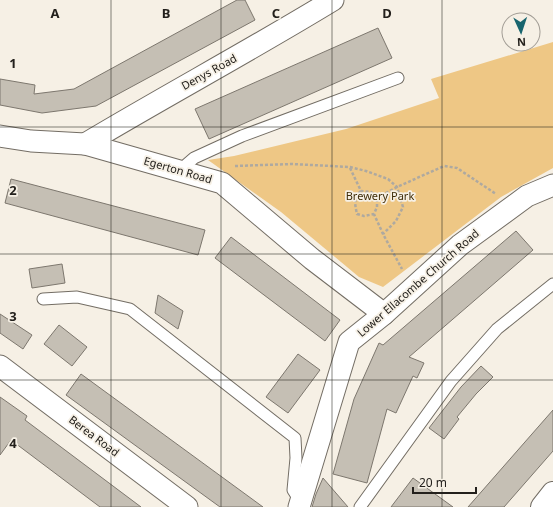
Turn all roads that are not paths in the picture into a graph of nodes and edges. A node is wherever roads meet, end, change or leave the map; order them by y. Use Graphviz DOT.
graph roads {
  1 [pos="333,0"];
  2 [pos="398,78"];
  3 [pos="0,136"];
  4 [pos="86,144"];
  5 [pos="179,171"];
  6 [pos="553,185"];
  7 [pos="553,284"];
  8 [pos="43,299"];
  9 [pos="384,314"];
  10 [pos="0,366"];
  11 [pos="553,492"];
  12 [pos="299,504"];
  13 [pos="187,507"];
  14 [pos="360,507"];
  15 [pos="542,507"];
  1 -- 4 [label="street, Denys Road"];
  2 -- 5 [label="lane"];
  3 -- 4 [label="street, Egerton Road"];
  4 -- 5 [label="street, Egerton Road"];
  5 -- 9 [label="street, Egerton Road"];
  6 -- 9 [label="street, Lower Ellacombe Church Road"];
  7 -- 14 [label="lane"];
  8 -- 12 [label="lane"];
  9 -- 12 [label="street, Lower Ellacombe Church Road"];
  10 -- 13 [label="street, Berea Road"];
  11 -- 15 [label="street"];
}
